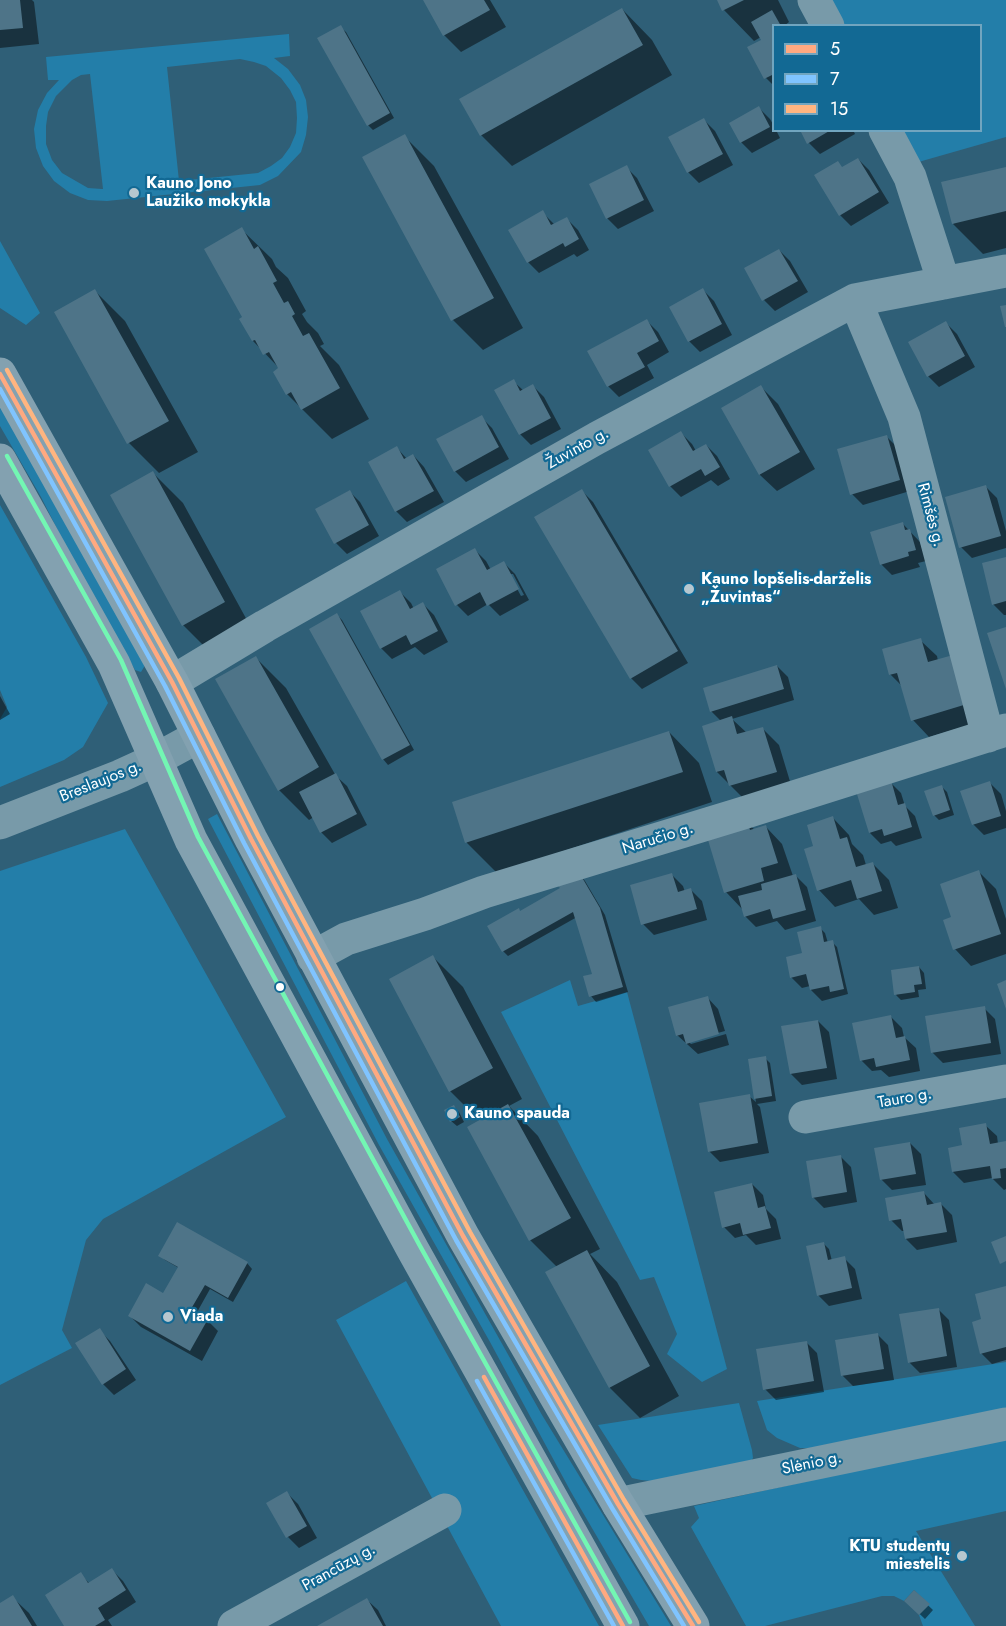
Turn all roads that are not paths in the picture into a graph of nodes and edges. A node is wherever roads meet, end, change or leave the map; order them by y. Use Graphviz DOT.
graph roads {
  1 [pos="814,0"];
  2 [pos="827,24"];
  3 [pos="886,132"];
  4 [pos="1006,271"];
  5 [pos="944,283"];
  6 [pos="855,300"];
  7 [pos="0,374"];
  8 [pos="0,460"];
  9 [pos="172,682"];
  10 [pos="997,733"];
  11 [pos="199,736"];
  12 [pos="155,760"];
  13 [pos="0,823"];
  14 [pos="313,957"];
  15 [pos="1006,1081"];
  16 [pos="805,1117"];
  17 [pos="1006,1424"];
  18 [pos="618,1504"];
  19 [pos="445,1510"];
  20 [pos="234,1626"];
  21 [pos="623,1626"];
  22 [pos="693,1626"];
  1 -- 2 [label="street"];
  3 -- 5 [label="street"];
  4 -- 5 [label="street, Žuvinto g."];
  5 -- 6 [label="street, Žuvinto g."];
  6 -- 9 [label="street, Žuvinto g."];
  6 -- 10 [label="street, Rimšės g."];
  7 -- 9 [label="main road"];
  8 -- 12 [label="main road"];
  9 -- 11 [label="main road"];
  10 -- 14 [label="street, Naručio g."];
  11 -- 12 [label="street, Breslaujos g."];
  11 -- 14 [label="main road"];
  12 -- 13 [label="street, Breslaujos g."];
  12 -- 21 [label="main road"];
  14 -- 18 [label="main road"];
  15 -- 16 [label="street, Tauro g."];
  17 -- 18 [label="street, Slėnio g."];
  18 -- 22 [label="main road"];
  19 -- 20 [label="street, Prancūzų g."];
}
